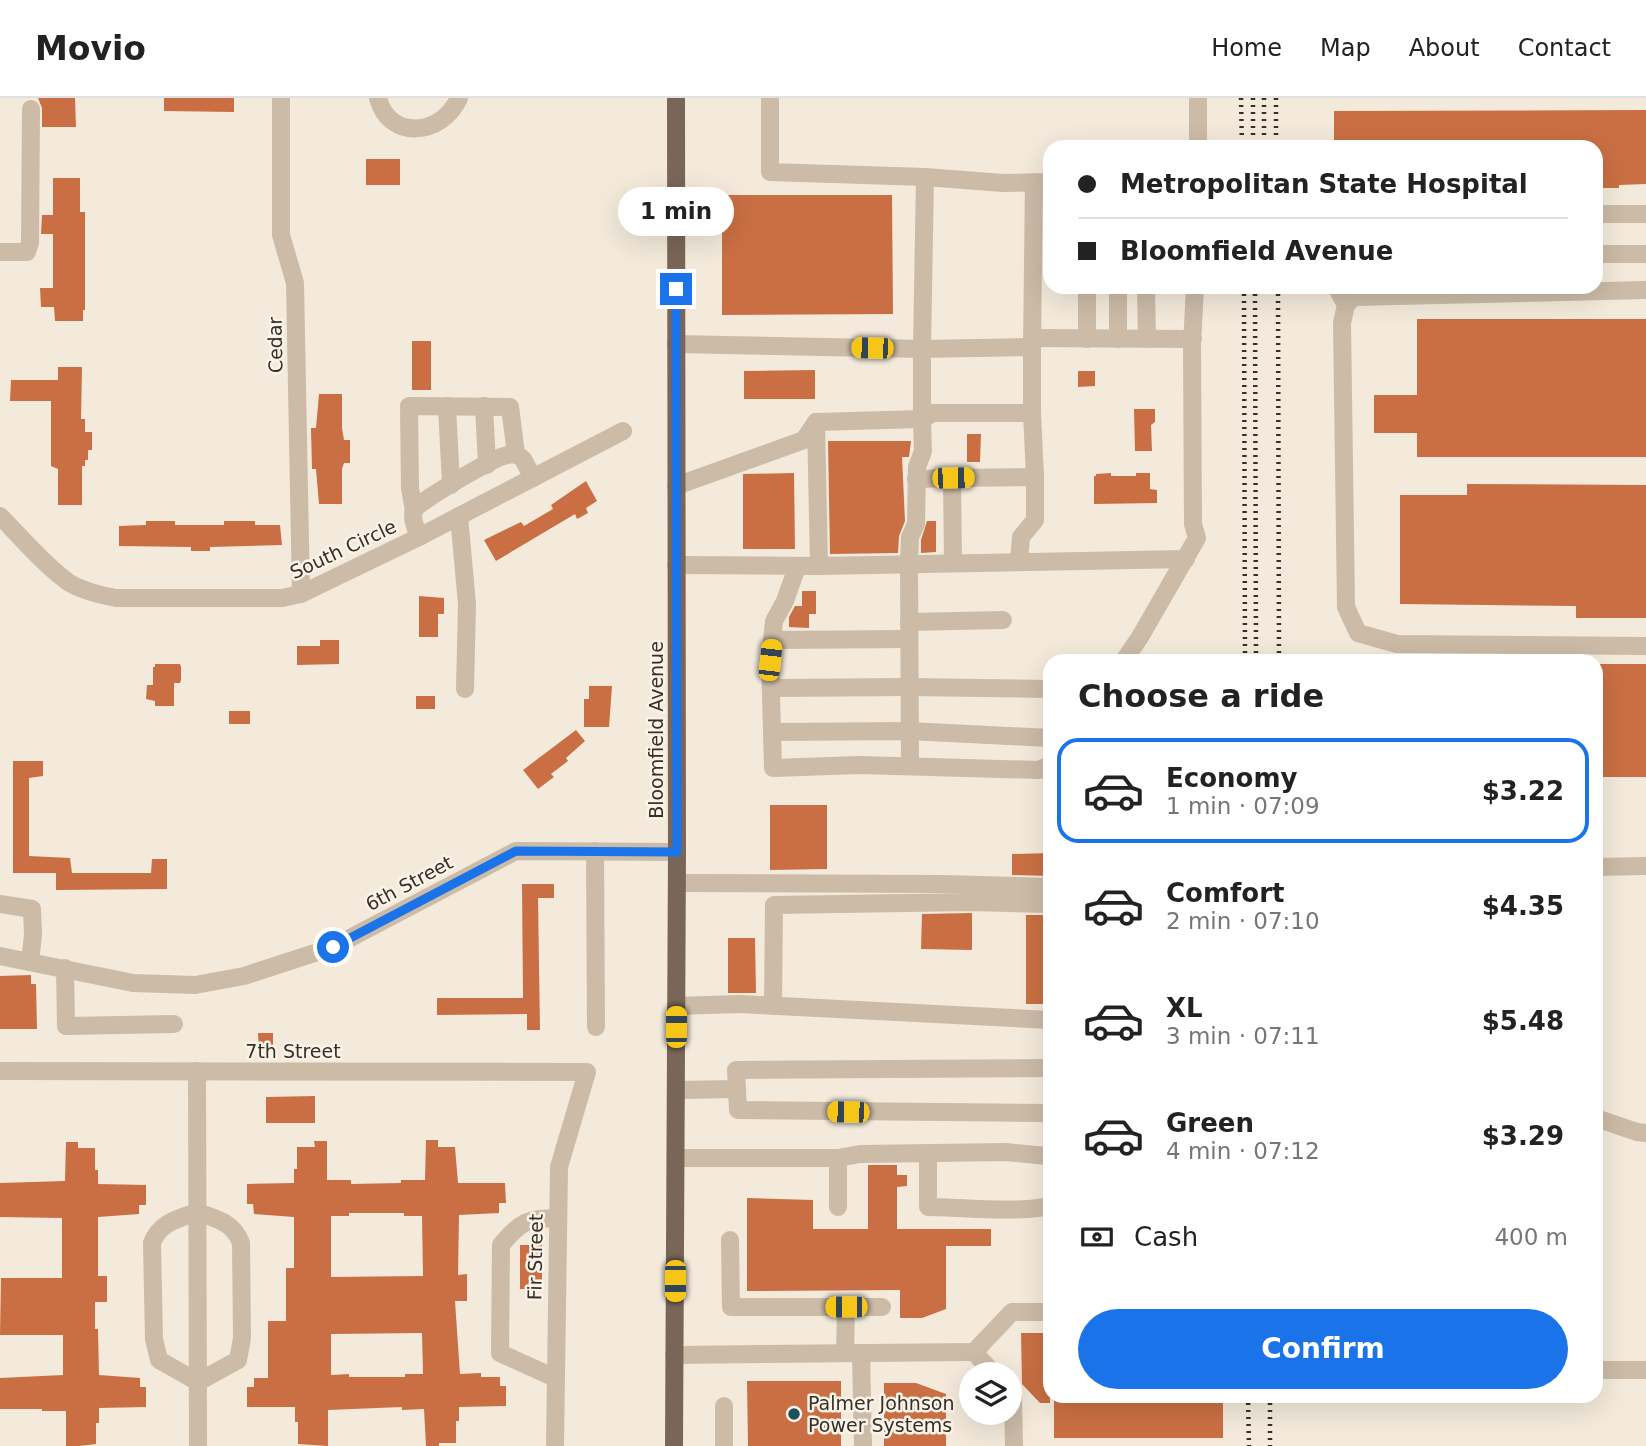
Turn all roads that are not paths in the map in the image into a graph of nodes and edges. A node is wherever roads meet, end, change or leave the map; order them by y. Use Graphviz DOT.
graph roads {
  1 [pos="281,98"];
  2 [pos="378,98"];
  3 [pos="459,98"];
  4 [pos="676,98"];
  5 [pos="770,98"];
  6 [pos="1198,98"];
  7 [pos="31,109"];
  8 [pos="1198,140"];
  9 [pos="925,177"];
  10 [pos="1042,182"];
  11 [pos="1603,214"];
  12 [pos="1646,214"];
  13 [pos="0,252"];
  14 [pos="1603,254"];
  15 [pos="1646,254"];
  16 [pos="1646,290"];
  17 [pos="1603,291"];
  18 [pos="1087,294"];
  19 [pos="1118,294"];
  20 [pos="1146,294"];
  21 [pos="1195,294"];
  22 [pos="1340,294"];
  23 [pos="1479,294"];
  24 [pos="1346,305"];
  25 [pos="1087,338"];
  26 [pos="1118,339"];
  27 [pos="1147,339"];
  28 [pos="1193,339"];
  29 [pos="1032,342"];
  30 [pos="676,344"];
  31 [pos="922,349"];
  32 [pos="447,406"];
  33 [pos="484,406"];
  34 [pos="1032,413"];
  35 [pos="922,419"];
  36 [pos="816,422"];
  37 [pos="623,431"];
  38 [pos="516,454"];
  39 [pos="488,465"];
  40 [pos="1035,477"];
  41 [pos="533,478"];
  42 [pos="953,478"];
  43 [pos="916,480"];
  44 [pos="451,485"];
  45 [pos="676,486"];
  46 [pos="414,510"];
  47 [pos="0,516"];
  48 [pos="459,516"];
  49 [pos="419,537"];
  50 [pos="1186,558"];
  51 [pos="1019,562"];
  52 [pos="953,563"];
  53 [pos="909,564"];
  54 [pos="676,565"];
  55 [pos="819,566"];
  56 [pos="797,567"];
  57 [pos="301,594"];
  58 [pos="1003,620"];
  59 [pos="909,631"];
  60 [pos="772,640"];
  61 [pos="1646,646"];
  62 [pos="1128,654"];
  63 [pos="909,687"];
  64 [pos="772,688"];
  65 [pos="465,689"];
  66 [pos="1043,689"];
  67 [pos="909,731"];
  68 [pos="773,732"];
  69 [pos="1043,738"];
  70 [pos="910,766"];
  71 [pos="1043,768"];
  72 [pos="595,851"];
  73 [pos="677,852"];
  74 [pos="1646,866"];
  75 [pos="1603,867"];
  76 [pos="677,883"];
  77 [pos="1043,887"];
  78 [pos="0,904"];
  79 [pos="1043,904"];
  80 [pos="0,956"];
  81 [pos="30,961"];
  82 [pos="65,968"];
  83 [pos="676,1006"];
  84 [pos="773,1006"];
  85 [pos="1043,1020"];
  86 [pos="174,1024"];
  87 [pos="596,1027"];
  88 [pos="1043,1068"];
  89 [pos="0,1071"];
  90 [pos="197,1071"];
  91 [pos="587,1072"];
  92 [pos="737,1089"];
  93 [pos="676,1090"];
  94 [pos="1043,1113"];
  95 [pos="1603,1120"];
  96 [pos="1646,1133"];
  97 [pos="928,1153"];
  98 [pos="1043,1156"];
  99 [pos="676,1158"];
  100 [pos="838,1158"];
  101 [pos="838,1207"];
  102 [pos="1043,1208"];
  103 [pos="197,1212"];
  104 [pos="557,1219"];
  105 [pos="730,1240"];
  106 [pos="846,1307"];
  107 [pos="882,1307"];
  108 [pos="1043,1312"];
  109 [pos="975,1352"];
  110 [pos="853,1353"];
  111 [pos="674,1354"];
  112 [pos="984,1362"];
  113 [pos="1603,1370"];
  114 [pos="1646,1370"];
  115 [pos="555,1378"];
  116 [pos="198,1382"];
  117 [pos="724,1406"];
  118 [pos="1014,1425"];
  119 [pos="198,1446"];
  120 [pos="555,1446"];
  121 [pos="674,1446"];
  122 [pos="724,1446"];
  123 [pos="863,1446"];
  124 [pos="1014,1446"];
  1 -- 57 [label="street, Cedar"];
  2 -- 3 [label="street"];
  4 -- 30 [label="main road, Bloomfield Avenue"];
  5 -- 9 [label="street"];
  6 -- 8 [label="street"];
  7 -- 13 [label="street"];
  9 -- 10 [label="street"];
  9 -- 31 [label="street"];
  10 -- 29 [label="street"];
  11 -- 12 [label="street"];
  14 -- 15 [label="street"];
  16 -- 17 [label="street"];
  18 -- 25 [label="street"];
  19 -- 26 [label="street"];
  20 -- 27 [label="street"];
  21 -- 28 [label="street"];
  22 -- 24 [label="street"];
  23 -- 24 [label="street"];
  24 -- 61 [label="street"];
  25 -- 26 [label="street"];
  25 -- 29 [label="street"];
  26 -- 27 [label="street"];
  27 -- 28 [label="street"];
  28 -- 50 [label="street"];
  29 -- 31 [label="street"];
  29 -- 34 [label="street"];
  30 -- 31 [label="street"];
  30 -- 45 [label="main road, Bloomfield Avenue"];
  31 -- 35 [label="street"];
  32 -- 33 [label="street"];
  32 -- 44 [label="street"];
  32 -- 46 [label="street"];
  33 -- 38 [label="street"];
  33 -- 39 [label="street"];
  34 -- 35 [label="street"];
  34 -- 40 [label="street"];
  35 -- 36 [label="street"];
  35 -- 43 [label="street"];
  36 -- 45 [label="street"];
  36 -- 55 [label="street"];
  37 -- 41 [label="street, South Circle"];
  38 -- 39 [label="street"];
  38 -- 41 [label="street"];
  39 -- 44 [label="street"];
  40 -- 42 [label="street"];
  40 -- 51 [label="street"];
  41 -- 48 [label="street, South Circle"];
  42 -- 43 [label="street"];
  42 -- 52 [label="street"];
  43 -- 53 [label="street"];
  44 -- 46 [label="street"];
  45 -- 54 [label="main road, Bloomfield Avenue"];
  46 -- 49 [label="street"];
  47 -- 57 [label="street, South Circle"];
  48 -- 49 [label="street, South Circle"];
  48 -- 65 [label="street"];
  49 -- 57 [label="street, South Circle"];
  50 -- 51 [label="street"];
  50 -- 62 [label="street"];
  51 -- 52 [label="street"];
  52 -- 53 [label="street"];
  53 -- 55 [label="street"];
  53 -- 59 [label="street"];
  54 -- 56 [label="street"];
  54 -- 73 [label="main road, Bloomfield Avenue"];
  55 -- 56 [label="street"];
  56 -- 60 [label="street"];
  58 -- 59 [label="street"];
  59 -- 60 [label="street"];
  59 -- 63 [label="street"];
  60 -- 64 [label="street"];
  63 -- 64 [label="street"];
  63 -- 66 [label="street"];
  63 -- 67 [label="street"];
  64 -- 68 [label="street"];
  67 -- 68 [label="street"];
  67 -- 69 [label="street"];
  67 -- 70 [label="street"];
  68 -- 70 [label="street"];
  70 -- 71 [label="street"];
  72 -- 73 [label="street, 6th Street"];
  72 -- 82 [label="street, 6th Street"];
  72 -- 87 [label="street"];
  73 -- 76 [label="main road, Bloomfield Avenue"];
  74 -- 75 [label="street"];
  76 -- 77 [label="street"];
  76 -- 83 [label="main road, Bloomfield Avenue"];
  78 -- 81 [label="street"];
  79 -- 84 [label="street"];
  80 -- 81 [label="street, 6th Street"];
  81 -- 82 [label="street, 6th Street"];
  82 -- 86 [label="street"];
  83 -- 84 [label="street"];
  83 -- 93 [label="main road, Bloomfield Avenue"];
  84 -- 85 [label="street"];
  88 -- 92 [label="street"];
  89 -- 90 [label="street, 7th Street"];
  90 -- 91 [label="street, 7th Street"];
  90 -- 103 [label="street"];
  91 -- 104 [label="street, Fir Street"];
  92 -- 93 [label="street"];
  92 -- 94 [label="street"];
  93 -- 99 [label="main road, Bloomfield Avenue"];
  95 -- 96 [label="street"];
  97 -- 98 [label="street"];
  97 -- 100 [label="street"];
  97 -- 102 [label="street"];
  99 -- 100 [label="street"];
  99 -- 111 [label="main road, Bloomfield Avenue"];
  100 -- 101 [label="street"];
  103 -- 116 [label="street"];
  103 -- 116 [label="street"];
  103 -- 116 [label="street"];
  104 -- 115 [label="street, Fir Street"];
  104 -- 115 [label="street"];
  105 -- 106 [label="street"];
  106 -- 107 [label="street"];
  106 -- 110 [label="street"];
  108 -- 109 [label="street"];
  109 -- 110 [label="street"];
  109 -- 112 [label="street"];
  110 -- 111 [label="street"];
  110 -- 123 [label="street"];
  111 -- 121 [label="main road, Bloomfield Avenue"];
  113 -- 114 [label="street"];
  115 -- 120 [label="street, Fir Street"];
  116 -- 119 [label="street"];
  117 -- 122 [label="street"];
  118 -- 124 [label="street"];
}
